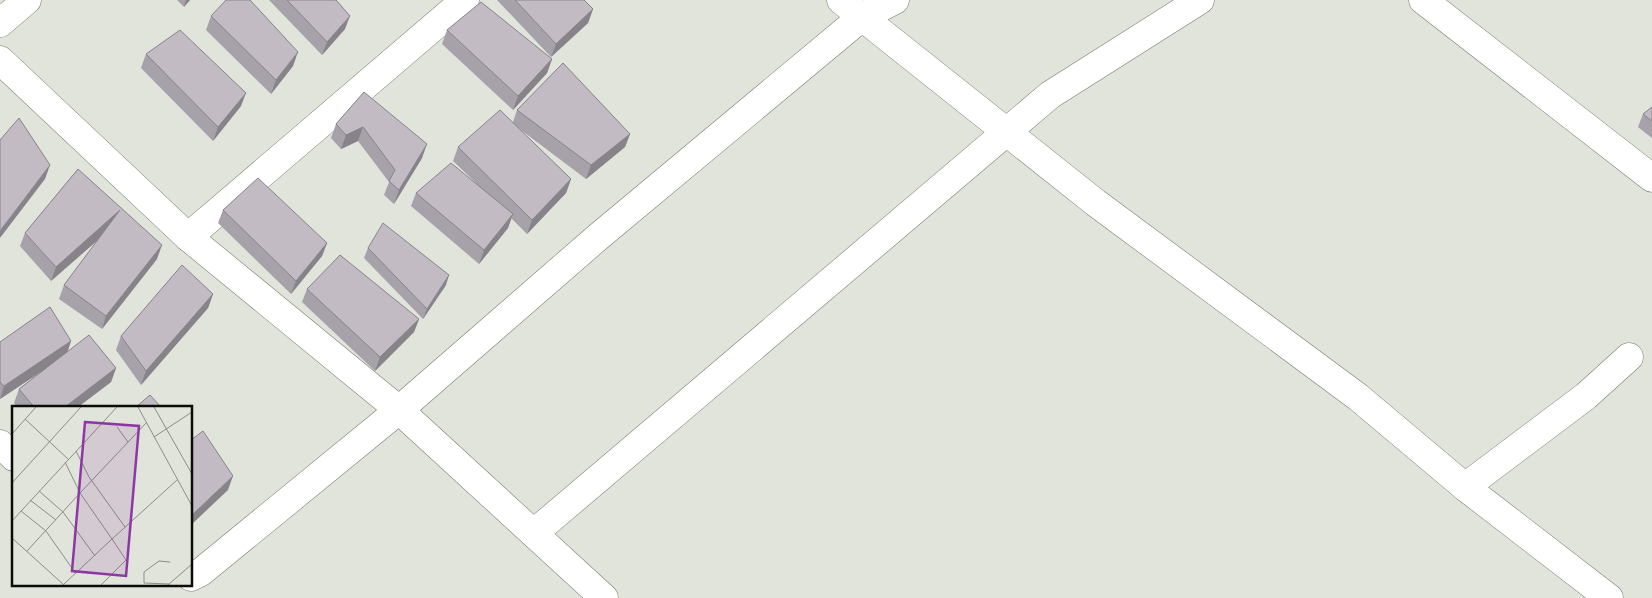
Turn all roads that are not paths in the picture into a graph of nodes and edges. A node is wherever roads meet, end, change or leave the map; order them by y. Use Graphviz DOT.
graph roads {
  1 [pos="27,0"];
  2 [pos="464,0"];
  3 [pos="841,0"];
  4 [pos="895,0"];
  5 [pos="1200,0"];
  6 [pos="1422,0"];
  7 [pos="862,16"];
  8 [pos="0,23"];
  9 [pos="0,60"];
  10 [pos="1008,132"];
  11 [pos="1652,178"];
  12 [pos="188,237"];
  13 [pos="1629,357"];
  14 [pos="399,410"];
  15 [pos="0,444"];
  16 [pos="12,455"];
  17 [pos="1465,487"];
  18 [pos="534,533"];
  19 [pos="192,576"];
  20 [pos="604,598"];
  21 [pos="1609,598"];
  1 -- 8 [label="street"];
  2 -- 12 [label="street"];
  3 -- 7 [label="street"];
  4 -- 7 [label="street"];
  5 -- 10 [label="street"];
  6 -- 11 [label="street"];
  7 -- 10 [label="street"];
  7 -- 14 [label="street"];
  9 -- 12 [label="street"];
  10 -- 17 [label="street"];
  10 -- 18 [label="street"];
  12 -- 14 [label="street"];
  13 -- 17 [label="street"];
  14 -- 18 [label="street"];
  14 -- 19 [label="street"];
  15 -- 16 [label="street"];
  17 -- 21 [label="street"];
  18 -- 20 [label="street"];
}
